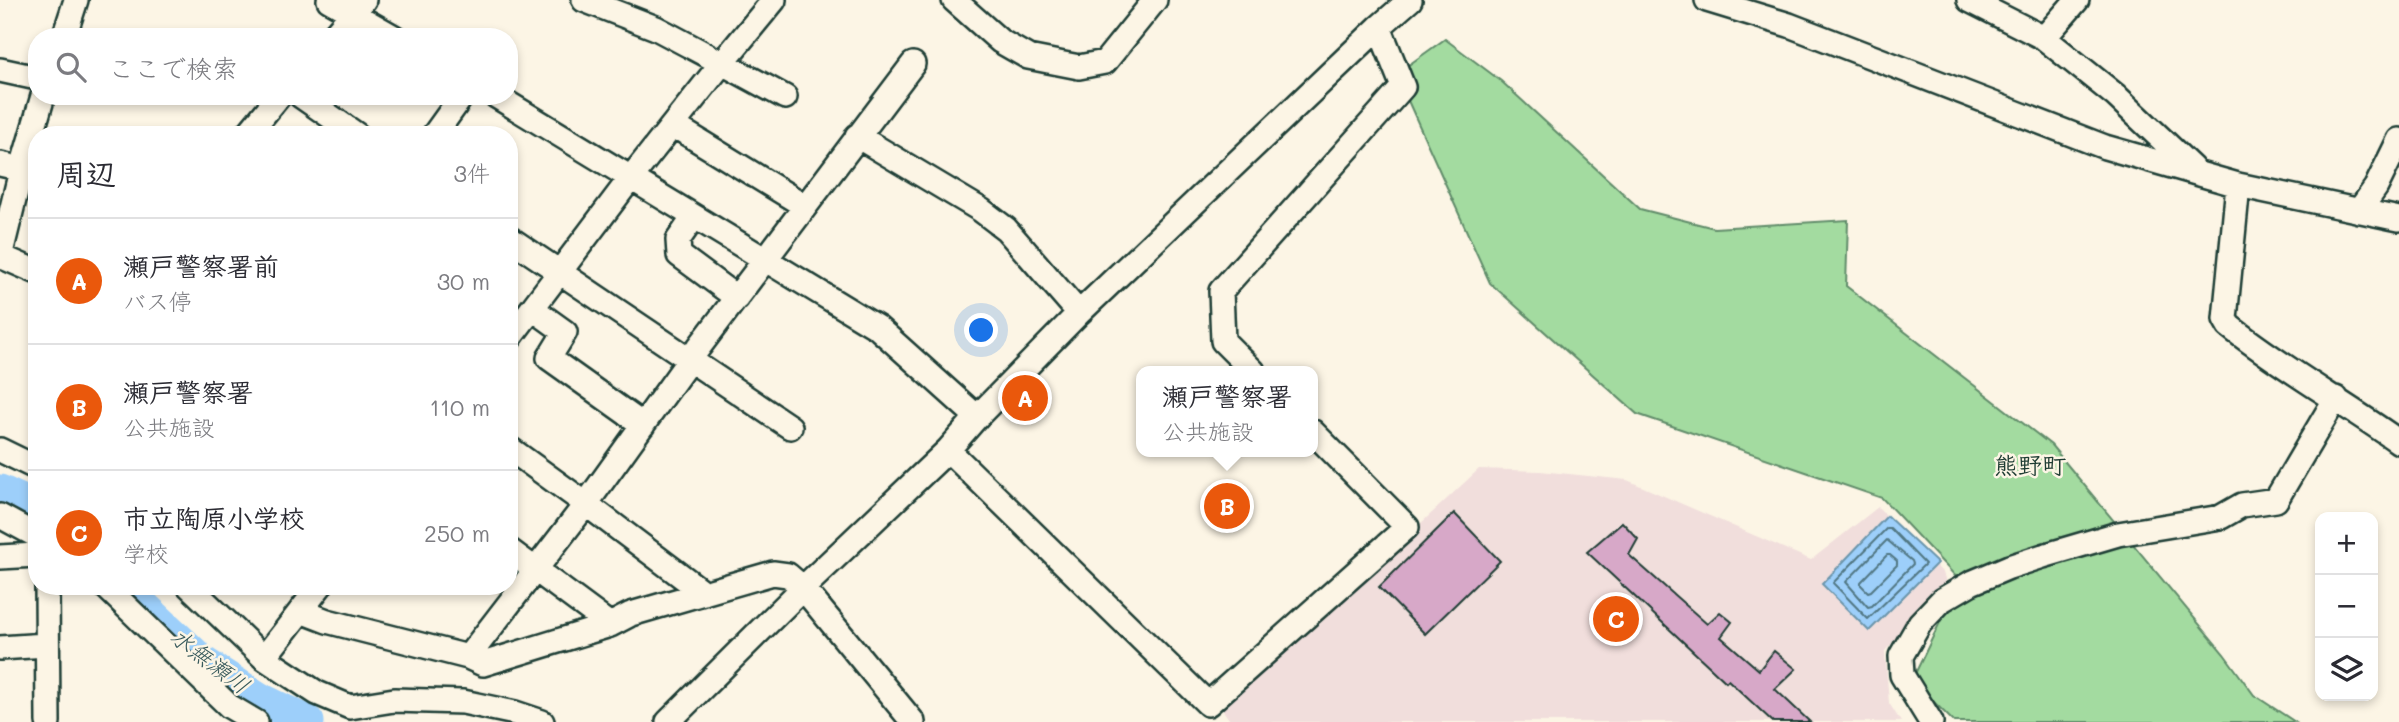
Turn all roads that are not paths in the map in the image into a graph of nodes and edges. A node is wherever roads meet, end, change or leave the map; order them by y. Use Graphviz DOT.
graph roads {
  1 [pos="76,0"];
  2 [pos="329,0"];
  3 [pos="584,0"];
  4 [pos="774,0"];
  5 [pos="954,0"];
  6 [pos="1155,0"];
  7 [pos="1410,0"];
  8 [pos="1707,0"];
  9 [pos="1969,0"];
  10 [pos="2077,0"];
  11 [pos="359,6"];
  12 [pos="1379,27"];
  13 [pos="67,28"];
  14 [pos="340,28"];
  15 [pos="384,28"];
  16 [pos="2045,38"];
  17 [pos="722,63"];
  18 [pos="913,64"];
  19 [pos="0,70"];
  20 [pos="28,76"];
  21 [pos="785,97"];
  22 [pos="41,105"];
  23 [pos="272,105"];
  24 [pos="314,105"];
  25 [pos="456,105"];
  26 [pos="511,105"];
  27 [pos="673,125"];
  28 [pos="34,126"];
  29 [pos="254,126"];
  30 [pos="344,126"];
  31 [pos="440,126"];
  32 [pos="857,136"];
  33 [pos="2399,140"];
  34 [pos="28,145"];
  35 [pos="19,172"];
  36 [pos="2200,175"];
  37 [pos="630,179"];
  38 [pos="2238,185"];
  39 [pos="804,206"];
  40 [pos="2359,211"];
  41 [pos="694,217"];
  42 [pos="2399,219"];
  43 [pos="518,244"];
  44 [pos="0,257"];
  45 [pos="765,260"];
  46 [pos="28,268"];
  47 [pos="560,273"];
  48 [pos="737,298"];
  49 [pos="533,309"];
  50 [pos="1079,313"];
  51 [pos="518,328"];
  52 [pos="690,359"];
  53 [pos="1248,366"];
  54 [pos="2336,398"];
  55 [pos="977,417"];
  56 [pos="643,425"];
  57 [pos="790,427"];
  58 [pos="1318,437"];
  59 [pos="2399,442"];
  60 [pos="0,450"];
  61 [pos="948,450"];
  62 [pos="518,455"];
  63 [pos="28,464"];
  64 [pos="586,504"];
  65 [pos="0,516"];
  66 [pos="28,531"];
  67 [pos="28,556"];
  68 [pos="518,557"];
  69 [pos="0,558"];
  70 [pos="534,569"];
  71 [pos="803,588"];
  72 [pos="518,590"];
  73 [pos="704,593"];
  74 [pos="47,595"];
  75 [pos="113,595"];
  76 [pos="199,595"];
  77 [pos="313,595"];
  78 [pos="514,595"];
  79 [pos="301,611"];
  80 [pos="610,625"];
  81 [pos="46,645"];
  82 [pos="0,649"];
  83 [pos="468,657"];
  84 [pos="264,658"];
  85 [pos="224,714"];
  86 [pos="346,715"];
  87 [pos="48,722"];
  88 [pos="256,722"];
  89 [pos="542,722"];
  90 [pos="668,722"];
  91 [pos="913,722"];
  92 [pos="1931,722"];
  1 -- 13 [label="street"];
  2 -- 11 [label="street"];
  3 -- 17 [label="street"];
  4 -- 17 [label="street"];
  5 -- 6 [label="street"];
  7 -- 12 [label="street"];
  8 -- 36 [label="street"];
  9 -- 16 [label="street"];
  10 -- 16 [label="street"];
  11 -- 14 [label="street"];
  11 -- 15 [label="street"];
  12 -- 50 [label="street"];
  12 -- 53 [label="street"];
  16 -- 36 [label="street"];
  17 -- 21 [label="street"];
  17 -- 27 [label="street"];
  18 -- 32 [label="street"];
  19 -- 20 [label="street"];
  22 -- 28 [label="street"];
  23 -- 29 [label="street"];
  24 -- 30 [label="street"];
  25 -- 31 [label="street"];
  26 -- 37 [label="street"];
  27 -- 37 [label="street"];
  27 -- 39 [label="street"];
  32 -- 39 [label="street"];
  32 -- 50 [label="street"];
  33 -- 40 [label="street"];
  34 -- 35 [label="street"];
  35 -- 44 [label="street"];
  36 -- 38 [label="street"];
  37 -- 41 [label="street"];
  37 -- 47 [label="street"];
  38 -- 40 [label="street"];
  38 -- 54 [label="street"];
  39 -- 45 [label="street"];
  40 -- 42 [label="street"];
  41 -- 45 [label="street"];
  41 -- 48 [label="street"];
  43 -- 47 [label="street"];
  44 -- 46 [label="street"];
  45 -- 48 [label="street"];
  45 -- 55 [label="street"];
  47 -- 49 [label="street"];
  47 -- 52 [label="street"];
  48 -- 52 [label="street"];
  49 -- 51 [label="street"];
  49 -- 56 [label="street"];
  50 -- 55 [label="street"];
  52 -- 56 [label="street"];
  52 -- 57 [label="street"];
  54 -- 59 [label="street"];
  54 -- 92 [label="street"];
  55 -- 61 [label="street"];
  56 -- 64 [label="street"];
  58 -- 61 [label="street"];
  60 -- 63 [label="street"];
  61 -- 71 [label="street"];
  62 -- 64 [label="street"];
  64 -- 70 [label="street"];
  64 -- 73 [label="street"];
  65 -- 66 [label="street"];
  67 -- 69 [label="street"];
  68 -- 70 [label="street"];
  70 -- 72 [label="street"];
  70 -- 80 [label="street"];
  71 -- 73 [label="street"];
  71 -- 90 [label="street"];
  71 -- 91 [label="street"];
  73 -- 80 [label="street"];
  74 -- 81 [label="street"];
  75 -- 85 [label="street"];
  76 -- 84 [label="street"];
  77 -- 79 [label="street"];
  78 -- 83 [label="street"];
  79 -- 83 [label="street"];
  79 -- 84 [label="street"];
  80 -- 83 [label="street"];
  81 -- 82 [label="street"];
  81 -- 87 [label="street"];
  84 -- 86 [label="street"];
  85 -- 88 [label="street"];
  86 -- 89 [label="street"];
}
